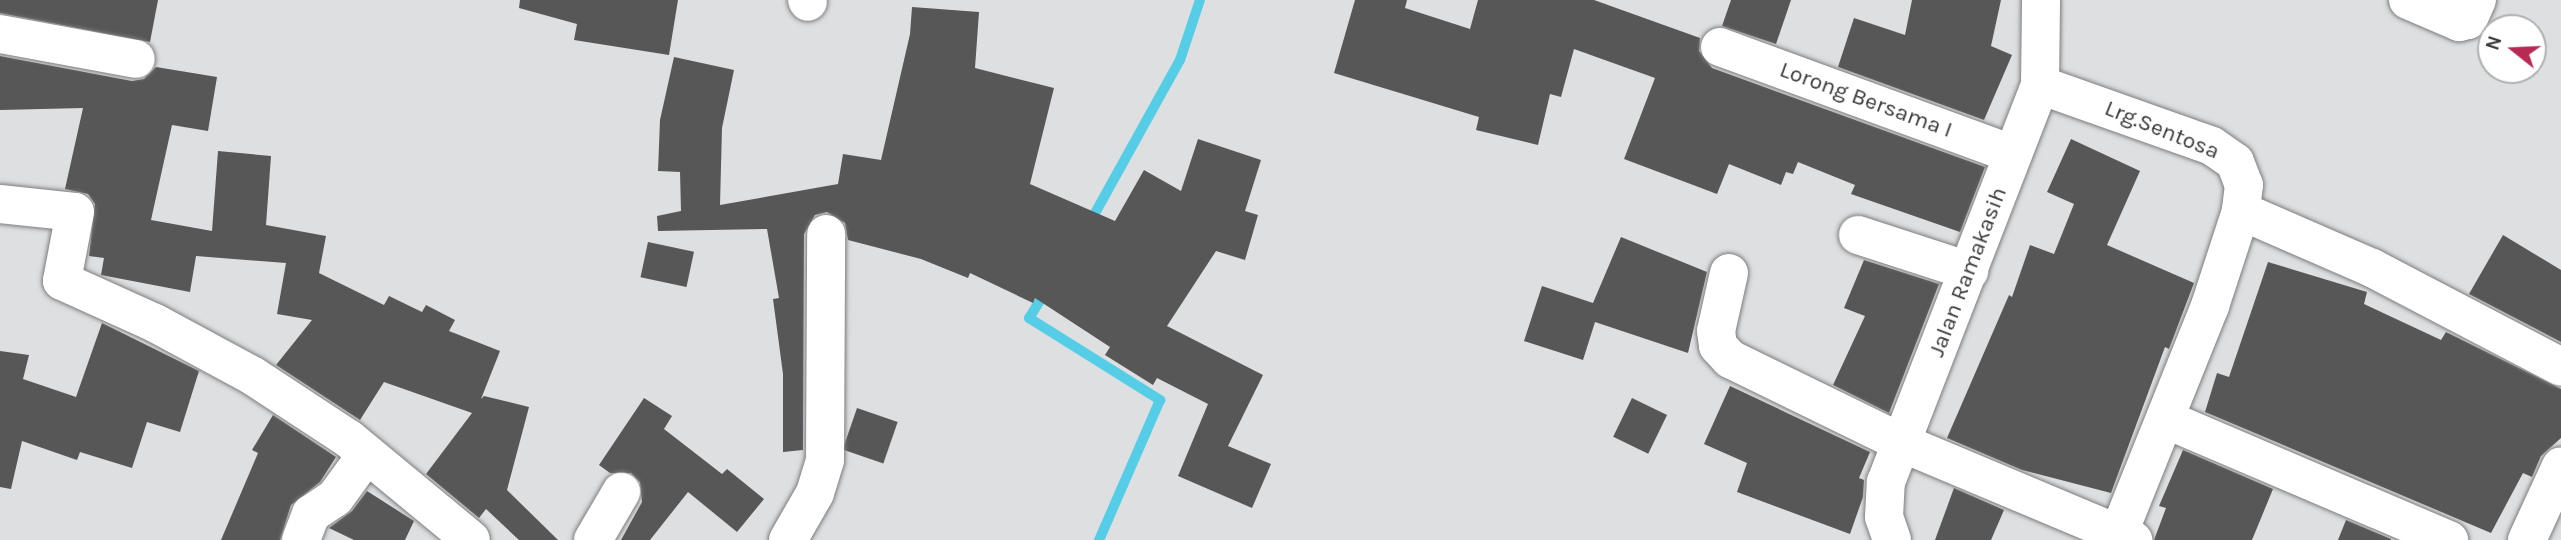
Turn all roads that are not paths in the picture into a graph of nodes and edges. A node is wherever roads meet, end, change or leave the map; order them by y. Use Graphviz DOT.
graph roads {
  1 [pos="2041,0"];
  2 [pos="2407,0"];
  3 [pos="2477,0"];
  4 [pos="0,34"];
  5 [pos="1720,47"];
  6 [pos="136,59"];
  7 [pos="2040,85"];
  8 [pos="2013,154"];
  9 [pos="0,204"];
  10 [pos="2241,211"];
  11 [pos="827,234"];
  12 [pos="1858,235"];
  13 [pos="1969,271"];
  14 [pos="1729,273"];
  15 [pos="2561,367"];
  16 [pos="2165,419"];
  17 [pos="1902,443"];
  18 [pos="367,454"];
  19 [pos="2561,466"];
  20 [pos="621,492"];
  21 [pos="2126,536"];
  22 [pos="1889,539"];
  23 [pos="301,540"];
  24 [pos="471,540"];
  25 [pos="593,540"];
  26 [pos="788,540"];
  27 [pos="2449,540"];
  28 [pos="2527,540"];
  1 -- 7 [label="street, Jalan Ramakasih"];
  2 -- 3 [label="street"];
  4 -- 6 [label="street"];
  5 -- 8 [label="street, Lorong Bersama I"];
  7 -- 8 [label="street, Jalan Ramakasih"];
  7 -- 10 [label="street, Lrg.Sentosa"];
  8 -- 13 [label="street, Jalan Ramakasih"];
  9 -- 18 [label="street"];
  10 -- 15 [label="street"];
  10 -- 16 [label="street, Lrg.Sentosa"];
  11 -- 26 [label="street"];
  12 -- 13 [label="street"];
  13 -- 17 [label="street, Jalan Ramakasih"];
  14 -- 17 [label="street"];
  16 -- 21 [label="street, Lrg.Sentosa"];
  16 -- 27 [label="street"];
  17 -- 21 [label="street"];
  17 -- 22 [label="street, Jalan Ramakasih"];
  18 -- 23 [label="street"];
  18 -- 24 [label="street"];
  19 -- 28 [label="street"];
  20 -- 25 [label="street"];
}
